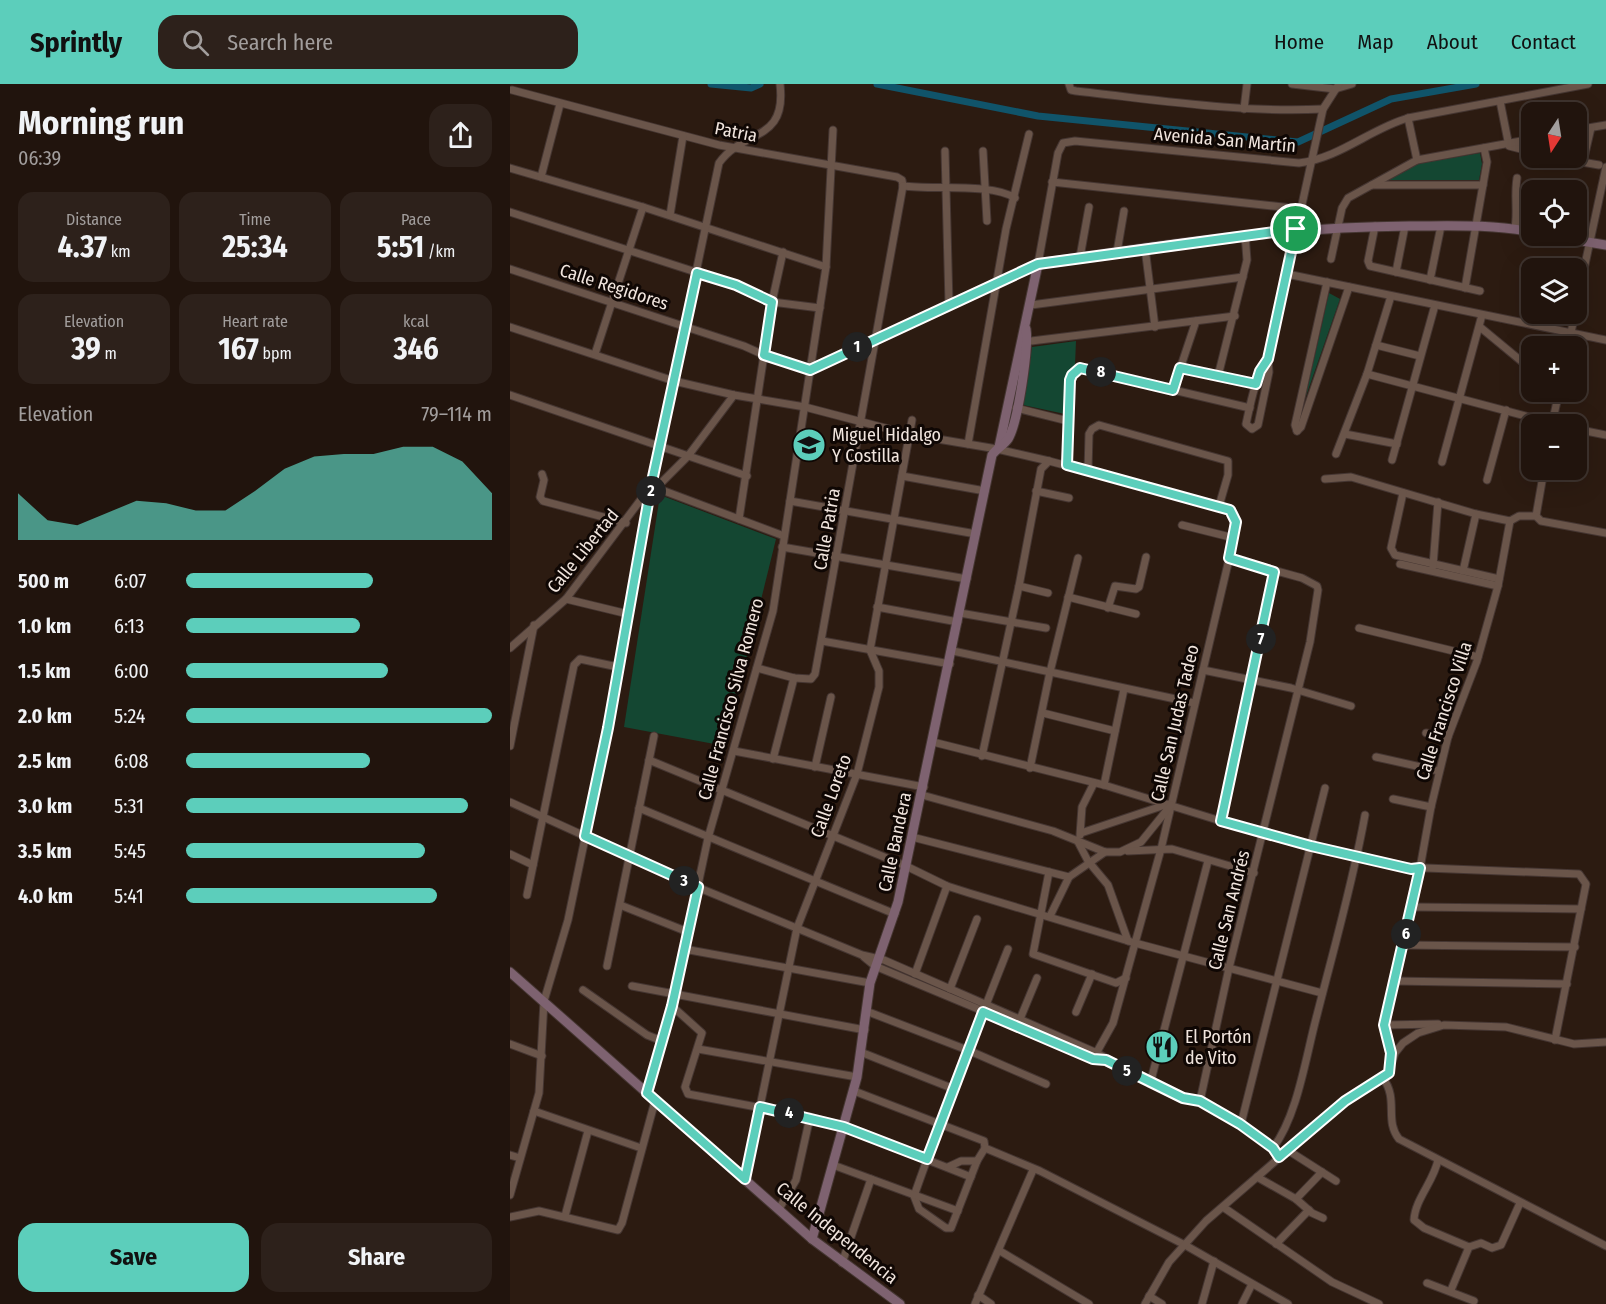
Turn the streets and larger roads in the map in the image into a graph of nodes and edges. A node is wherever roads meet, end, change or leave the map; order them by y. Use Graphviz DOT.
graph roads {
  1 [pos="780,84"];
  2 [pos="1069,84"];
  3 [pos="1247,84"];
  4 [pos="1292,84"];
  5 [pos="1352,84"];
  6 [pos="1588,84"];
  7 [pos="1337,87"];
  8 [pos="511,91"];
  9 [pos="1500,101"];
  10 [pos="560,104"];
  11 [pos="1244,109"];
  12 [pos="1323,109"];
  13 [pos="1408,118"];
  14 [pos="1606,125"];
  15 [pos="1591,128"];
  16 [pos="1587,129"];
  17 [pos="833,130"];
  18 [pos="1029,134"];
  19 [pos="683,136"];
  20 [pos="1521,141"];
  21 [pos="1508,143"];
  22 [pos="1587,145"];
  23 [pos="736,148"];
  24 [pos="1485,148"];
  25 [pos="945,150"];
  26 [pos="982,150"];
  27 [pos="1521,150"];
  28 [pos="1417,160"];
  29 [pos="1311,162"];
  30 [pos="1587,164"];
  31 [pos="833,165"];
  32 [pos="1604,170"];
  33 [pos="511,171"];
  34 [pos="541,177"];
  35 [pos="1517,178"];
  36 [pos="1052,182"];
  37 [pos="1370,185"];
  38 [pos="1483,185"];
  39 [pos="903,186"];
  40 [pos="947,188"];
  41 [pos="986,190"];
  42 [pos="1015,198"];
  43 [pos="644,207"];
  44 [pos="1089,207"];
  45 [pos="1301,209"];
  46 [pos="1124,211"];
  47 [pos="510,212"];
  48 [pos="670,215"];
  49 [pos="987,221"];
  50 [pos="706,226"];
  51 [pos="1337,226"];
  52 [pos="1375,226"];
  53 [pos="1405,226"];
  54 [pos="1441,226"];
  55 [pos="1478,226"];
  56 [pos="1515,228"];
  57 [pos="1296,229"];
  58 [pos="1521,229"];
  59 [pos="1245,234"];
  60 [pos="1587,242"];
  61 [pos="1590,243"];
  62 [pos="1606,245"];
  63 [pos="1145,248"];
  64 [pos="629,249"];
  65 [pos="783,252"];
  66 [pos="1117,252"];
  67 [pos="1080,257"];
  68 [pos="1587,258"];
  69 [pos="1331,259"];
  70 [pos="1038,264"];
  71 [pos="826,267"];
  72 [pos="510,269"];
  73 [pos="1396,272"];
  74 [pos="697,273"];
  75 [pos="1287,274"];
  76 [pos="1243,277"];
  77 [pos="1430,280"];
  78 [pos="998,281"];
  79 [pos="1327,282"];
  80 [pos="1349,287"];
  81 [pos="1465,288"];
  82 [pos="1150,289"];
  83 [pos="1480,291"];
  84 [pos="1391,296"];
  85 [pos="611,302"];
  86 [pos="772,302"];
  87 [pos="950,304"];
  88 [pos="1032,304"];
  89 [pos="1435,305"];
  90 [pos="820,308"];
  91 [pos="1482,315"];
  92 [pos="1235,316"];
  93 [pos="1196,321"];
  94 [pos="1573,324"];
  95 [pos="510,327"];
  96 [pos="686,327"];
  97 [pos="1155,327"];
  98 [pos="1480,327"];
  99 [pos="1571,333"];
  100 [pos="1570,336"];
  101 [pos="876,338"];
  102 [pos="1606,340"];
  103 [pos="1024,342"];
  104 [pos="1376,345"];
  105 [pos="595,354"];
  106 [pos="764,355"];
  107 [pos="1420,356"];
  108 [pos="1268,359"];
  109 [pos="1521,361"];
  110 [pos="1180,368"];
  111 [pos="810,370"];
  112 [pos="1367,374"];
  113 [pos="1218,376"];
  114 [pos="674,381"];
  115 [pos="1256,384"];
  116 [pos="1414,385"];
  117 [pos="1173,390"];
  118 [pos="510,395"];
  119 [pos="734,395"];
  120 [pos="758,398"];
  121 [pos="1460,399"];
  122 [pos="805,407"];
  123 [pos="1016,408"];
  124 [pos="1250,408"];
  125 [pos="1506,410"];
  126 [pos="1521,414"];
  127 [pos="912,420"];
  128 [pos="1068,420"];
  129 [pos="861,422"];
  130 [pos="1587,431"];
  131 [pos="908,434"];
  132 [pos="1345,434"];
  133 [pos="1606,435"];
  134 [pos="968,444"];
  135 [pos="1397,444"];
  136 [pos="661,446"];
  137 [pos="998,448"];
  138 [pos="1336,454"];
  139 [pos="688,456"];
  140 [pos="1049,460"];
  141 [pos="1392,460"];
  142 [pos="1442,462"];
  143 [pos="1067,465"];
  144 [pos="1088,471"];
  145 [pos="542,474"];
  146 [pos="747,476"];
  147 [pos="902,476"];
  148 [pos="1325,479"];
  149 [pos="1487,480"];
  150 [pos="1542,480"];
  151 [pos="654,487"];
  152 [pos="986,491"];
  153 [pos="1036,491"];
  154 [pos="1403,493"];
  155 [pos="1069,498"];
  156 [pos="790,501"];
  157 [pos="1438,502"];
  158 [pos="1219,506"];
  159 [pos="845,511"];
  160 [pos="1476,514"];
  161 [pos="1536,516"];
  162 [pos="740,519"];
  163 [pos="893,519"];
  164 [pos="1510,521"];
  165 [pos="626,523"];
  166 [pos="1182,525"];
  167 [pos="1606,533"];
  168 [pos="976,534"];
  169 [pos="784,536"];
  170 [pos="1234,538"];
  171 [pos="782,547"];
  172 [pos="837,556"];
  173 [pos="1146,557"];
  174 [pos="1078,558"];
  175 [pos="1229,558"];
  176 [pos="1400,564"];
  177 [pos="885,565"];
  178 [pos="1433,566"];
  179 [pos="1463,571"];
  180 [pos="1274,572"];
  181 [pos="967,579"];
  182 [pos="1499,583"];
  183 [pos="1019,586"];
  184 [pos="1048,593"];
  185 [pos="1068,597"];
  186 [pos="566,599"];
  187 [pos="877,607"];
  188 [pos="1108,608"];
  189 [pos="628,614"];
  190 [pos="1136,614"];
  191 [pos="959,617"];
  192 [pos="1012,622"];
  193 [pos="534,625"];
  194 [pos="1046,628"];
  195 [pos="1359,628"];
  196 [pos="822,641"];
  197 [pos="510,648"];
  198 [pos="870,650"];
  199 [pos="953,651"];
  200 [pos="1478,657"];
  201 [pos="1003,661"];
  202 [pos="950,664"];
  203 [pos="618,666"];
  204 [pos="757,668"];
  205 [pos="1203,669"];
  206 [pos="1050,672"];
  207 [pos="794,678"];
  208 [pos="1252,680"];
  209 [pos="1124,689"];
  210 [pos="1297,692"];
  211 [pos="831,697"];
  212 [pos="1194,703"];
  213 [pos="1351,706"];
  214 [pos="1043,714"];
  215 [pos="1115,731"];
  216 [pos="1426,733"];
  217 [pos="654,736"];
  218 [pos="1448,737"];
  219 [pos="933,742"];
  220 [pos="510,746"];
  221 [pos="734,751"];
  222 [pos="982,756"];
  223 [pos="1376,757"];
  224 [pos="773,759"];
  225 [pos="649,760"];
  226 [pos="815,767"];
  227 [pos="1030,768"];
  228 [pos="1439,771"];
  229 [pos="857,774"];
  230 [pos="1094,783"];
  231 [pos="1104,785"];
  232 [pos="1325,788"];
  233 [pos="722,791"];
  234 [pos="923,791"];
  235 [pos="1393,799"];
  236 [pos="510,802"];
  237 [pos="1169,805"];
  238 [pos="1431,807"];
  239 [pos="639,808"];
  240 [pos="1365,815"];
  241 [pos="542,816"];
  242 [pos="1221,821"];
  243 [pos="1263,834"];
  244 [pos="585,836"];
  245 [pos="832,837"];
  246 [pos="912,837"];
  247 [pos="1079,837"];
  248 [pos="708,838"];
  249 [pos="1311,846"];
  250 [pos="1161,849"];
  251 [pos="1104,852"];
  252 [pos="1120,852"];
  253 [pos="510,854"];
  254 [pos="630,856"];
  255 [pos="1358,856"];
  256 [pos="1088,861"];
  257 [pos="1208,861"];
  258 [pos="533,865"];
  259 [pos="906,866"];
  260 [pos="1420,868"];
  261 [pos="1051,872"];
  262 [pos="1254,873"];
  263 [pos="1069,877"];
  264 [pos="814,882"];
  265 [pos="947,886"];
  266 [pos="698,887"];
  267 [pos="527,895"];
  268 [pos="620,905"];
  269 [pos="1413,908"];
  270 [pos="1581,909"];
  271 [pos="1040,913"];
  272 [pos="895,914"];
  273 [pos="1050,916"];
  274 [pos="977,919"];
  275 [pos="797,928"];
  276 [pos="688,932"];
  277 [pos="1131,942"];
  278 [pos="1403,945"];
  279 [pos="1575,947"];
  280 [pos="684,949"];
  281 [pos="1008,949"];
  282 [pos="1182,956"];
  283 [pos="876,962"];
  284 [pos="607,966"];
  285 [pos="789,968"];
  286 [pos="1229,968"];
  287 [pos="510,972"];
  288 [pos="915,974"];
  289 [pos="1092,974"];
  290 [pos="1037,978"];
  291 [pos="1126,978"];
  292 [pos="1394,981"];
  293 [pos="870,982"];
  294 [pos="1275,982"];
  295 [pos="1116,983"];
  296 [pos="1567,984"];
  297 [pos="632,986"];
  298 [pos="950,989"];
  299 [pos="583,990"];
  300 [pos="1120,993"];
  301 [pos="1322,993"];
  302 [pos="675,994"];
  303 [pos="544,1002"];
  304 [pos="672,1006"];
  305 [pos="985,1008"];
  306 [pos="866,1011"];
  307 [pos="1076,1012"];
  308 [pos="779,1014"];
  309 [pos="1020,1019"];
  310 [pos="1444,1024"];
  311 [pos="1384,1025"];
  312 [pos="865,1030"];
  313 [pos="1555,1040"];
  314 [pos="662,1041"];
  315 [pos="1606,1042"];
  316 [pos="510,1044"];
  317 [pos="698,1049"];
  318 [pos="970,1051"];
  319 [pos="862,1053"];
  320 [pos="542,1056"];
  321 [pos="1095,1056"];
  322 [pos="769,1061"];
  323 [pos="1391,1061"];
  324 [pos="857,1077"];
  325 [pos="1383,1078"];
  326 [pos="1046,1084"];
  327 [pos="1150,1084"];
  328 [pos="954,1089"];
  329 [pos="854,1091"];
  330 [pos="647,1093"];
  331 [pos="655,1101"];
  332 [pos="1200,1101"];
  333 [pos="760,1107"];
  334 [pos="534,1111"];
  335 [pos="810,1117"];
  336 [pos="942,1123"];
  337 [pos="1240,1124"];
  338 [pos="844,1127"];
  339 [pos="588,1131"];
  340 [pos="641,1148"];
  341 [pos="985,1148"];
  342 [pos="1273,1148"];
  343 [pos="1288,1151"];
  344 [pos="510,1155"];
  345 [pos="1279,1157"];
  346 [pos="520,1158"];
  347 [pos="927,1159"];
  348 [pos="1438,1160"];
  349 [pos="977,1161"];
  350 [pos="833,1165"];
  351 [pos="948,1167"];
  352 [pos="1033,1170"];
  353 [pos="1322,1172"];
  354 [pos="971,1177"];
  355 [pos="1257,1177"];
  356 [pos="745,1179"];
  357 [pos="871,1179"];
  358 [pos="1336,1181"];
  359 [pos="510,1195"];
  360 [pos="914,1196"];
  361 [pos="1296,1199"];
  362 [pos="1520,1203"];
  363 [pos="1223,1207"];
  364 [pos="779,1209"];
  365 [pos="1309,1209"];
  366 [pos="958,1211"];
  367 [pos="565,1216"];
  368 [pos="510,1217"];
  369 [pos="1323,1218"];
  370 [pos="812,1239"];
  371 [pos="1276,1244"];
  372 [pos="1185,1245"];
  373 [pos="1606,1246"];
  374 [pos="1469,1247"];
  375 [pos="1000,1251"];
  376 [pos="1214,1261"];
  377 [pos="842,1263"];
  378 [pos="1427,1283"];
  379 [pos="1252,1284"];
  380 [pos="1451,1290"];
  381 [pos="978,1295"];
  382 [pos="1149,1296"];
  383 [pos="1474,1301"];
  384 [pos="900,1304"];
  385 [pos="975,1304"];
  386 [pos="991,1304"];
  387 [pos="1089,1304"];
  388 [pos="1144,1304"];
  389 [pos="1162,1304"];
  390 [pos="1202,1304"];
  391 [pos="1242,1304"];
  392 [pos="1288,1304"];
  393 [pos="1379,1304"];
  1 -- 23 [label="street, Calle Libertad"];
  2 -- 11 [label="street, Avenida San Martín"];
  3 -- 11 [label="street"];
  4 -- 7 [label="street"];
  5 -- 7 [label="street"];
  6 -- 9 [label="street, Avenida San Martín"];
  7 -- 12 [label="street"];
  8 -- 10 [label="street, Patria"];
  9 -- 13 [label="street, Avenida San Martín"];
  9 -- 21 [label="street"];
  10 -- 19 [label="street, Patria"];
  10 -- 34 [label="street"];
  11 -- 12 [label="street, Avenida San Martín"];
  12 -- 29 [label="street"];
  13 -- 28 [label="street"];
  13 -- 29 [label="street, Avenida San Martín"];
  14 -- 15 [label="street"];
  15 -- 16 [label="street"];
  15 -- 22 [label="street"];
  17 -- 31 [label="street, Calle Francisco Silva Romero"];
  18 -- 42 [label="street"];
  19 -- 23 [label="street, Patria"];
  19 -- 48 [label="street"];
  20 -- 21 [label="street"];
  21 -- 24 [label="street"];
  21 -- 27 [label="street"];
  23 -- 31 [label="street, Patria"];
  23 -- 50 [label="street, Calle Libertad"];
  24 -- 28 [label="street"];
  24 -- 38 [label="street"];
  25 -- 40 [label="street"];
  26 -- 41 [label="street"];
  28 -- 37 [label="street"];
  29 -- 36 [label="street, Avenida San Martín"];
  29 -- 45 [label="street"];
  30 -- 32 [label="street"];
  31 -- 39 [label="street, Patria"];
  31 -- 71 [label="street, Calle Francisco Silva Romero"];
  32 -- 61 [label="street"];
  33 -- 34 [label="street"];
  34 -- 43 [label="street"];
  35 -- 56 [label="street"];
  36 -- 45 [label="street"];
  36 -- 70 [label="street"];
  37 -- 38 [label="street"];
  37 -- 51 [label="street"];
  38 -- 55 [label="street"];
  39 -- 40 [label="street"];
  39 -- 101 [label="street, Calle Patria"];
  40 -- 41 [label="street"];
  40 -- 87 [label="street"];
  41 -- 42 [label="street"];
  41 -- 49 [label="street"];
  42 -- 78 [label="street"];
  43 -- 48 [label="street"];
  43 -- 64 [label="street"];
  44 -- 67 [label="street"];
  45 -- 57 [label="street"];
  46 -- 66 [label="street"];
  47 -- 64 [label="street"];
  48 -- 50 [label="street"];
  50 -- 65 [label="street"];
  50 -- 74 [label="street, Calle Libertad"];
  51 -- 52 [label="street"];
  51 -- 57 [label="street"];
  51 -- 69 [label="street"];
  52 -- 53 [label="street"];
  52 -- 73 [label="street"];
  53 -- 54 [label="street"];
  53 -- 73 [label="street"];
  54 -- 55 [label="street"];
  54 -- 77 [label="street"];
  55 -- 56 [label="street"];
  55 -- 81 [label="street"];
  56 -- 58 [label="street"];
  57 -- 59 [label="street"];
  57 -- 75 [label="street"];
  59 -- 63 [label="street"];
  59 -- 76 [label="street"];
  60 -- 61 [label="street"];
  61 -- 62 [label="street"];
  61 -- 68 [label="street"];
  63 -- 66 [label="street"];
  63 -- 82 [label="street"];
  64 -- 74 [label="street"];
  64 -- 85 [label="street"];
  65 -- 71 [label="street"];
  65 -- 86 [label="street"];
  66 -- 67 [label="street"];
  67 -- 70 [label="street"];
  70 -- 78 [label="street"];
  70 -- 88 [label="street"];
  71 -- 90 [label="street, Calle Francisco Silva Romero"];
  72 -- 85 [label="street, Calle Regidores"];
  73 -- 77 [label="street"];
  74 -- 86 [label="street"];
  74 -- 96 [label="street, Calle Libertad"];
  75 -- 79 [label="street"];
  75 -- 108 [label="street"];
  76 -- 82 [label="street"];
  76 -- 92 [label="street"];
  77 -- 81 [label="street"];
  78 -- 87 [label="street"];
  78 -- 134 [label="street"];
  79 -- 80 [label="street"];
  79 -- 80 [label="street"];
  80 -- 84 [label="street"];
  81 -- 83 [label="street"];
  82 -- 88 [label="street"];
  82 -- 97 [label="street"];
  84 -- 89 [label="street"];
  84 -- 104 [label="street"];
  85 -- 96 [label="street, Calle Regidores"];
  85 -- 105 [label="street"];
  86 -- 90 [label="street"];
  86 -- 106 [label="street"];
  87 -- 101 [label="street"];
  88 -- 103 [label="street"];
  89 -- 91 [label="street"];
  89 -- 107 [label="street"];
  90 -- 111 [label="street, Calle Francisco Silva Romero"];
  91 -- 98 [label="street"];
  91 -- 99 [label="street"];
  92 -- 93 [label="street"];
  92 -- 113 [label="street"];
  93 -- 97 [label="street"];
  93 -- 110 [label="street"];
  94 -- 99 [label="street"];
  95 -- 105 [label="street"];
  96 -- 106 [label="street, Calle Regidores"];
  96 -- 114 [label="street, Calle Libertad"];
  97 -- 103 [label="street"];
  98 -- 109 [label="street"];
  98 -- 121 [label="street"];
  99 -- 100 [label="street"];
  99 -- 102 [label="street"];
  101 -- 111 [label="street"];
  101 -- 129 [label="street, Calle Patria"];
  103 -- 123 [label="street"];
  103 -- 137 [label="street"];
  104 -- 107 [label="street"];
  104 -- 112 [label="street"];
  105 -- 114 [label="street"];
  106 -- 111 [label="street, Calle Regidores"];
  106 -- 120 [label="street"];
  107 -- 116 [label="street"];
  108 -- 115 [label="street"];
  108 -- 124 [label="street"];
  110 -- 113 [label="street"];
  110 -- 117 [label="street"];
  111 -- 122 [label="street, Calle Francisco Silva Romero"];
  112 -- 116 [label="street"];
  112 -- 132 [label="street"];
  113 -- 115 [label="street"];
  114 -- 119 [label="street"];
  114 -- 136 [label="street, Calle Libertad"];
  115 -- 124 [label="street"];
  116 -- 121 [label="street"];
  116 -- 135 [label="street"];
  117 -- 124 [label="street"];
  117 -- 128 [label="street"];
  118 -- 136 [label="street"];
  119 -- 120 [label="street"];
  119 -- 139 [label="street"];
  120 -- 122 [label="street"];
  120 -- 146 [label="street"];
  121 -- 125 [label="street"];
  121 -- 142 [label="street"];
  122 -- 129 [label="street"];
  122 -- 156 [label="street, Calle Francisco Silva Romero"];
  123 -- 128 [label="street"];
  123 -- 137 [label="street"];
  125 -- 126 [label="street"];
  125 -- 149 [label="street"];
  127 -- 131 [label="street, Calle Loreto"];
  128 -- 143 [label="street"];
  129 -- 131 [label="street"];
  129 -- 159 [label="street, Calle Patria"];
  130 -- 133 [label="street"];
  131 -- 134 [label="street"];
  131 -- 147 [label="street, Calle Loreto"];
  132 -- 135 [label="street"];
  132 -- 138 [label="street"];
  134 -- 137 [label="street"];
  135 -- 141 [label="street"];
  136 -- 139 [label="street"];
  136 -- 151 [label="street, Calle Libertad"];
  137 -- 140 [label="street"];
  137 -- 152 [label="street, Calle Bandera"];
  139 -- 146 [label="street"];
  139 -- 151 [label="street"];
  140 -- 143 [label="street"];
  140 -- 153 [label="street"];
  143 -- 144 [label="street"];
  144 -- 158 [label="street"];
  144 -- 158 [label="street"];
  145 -- 165 [label="street"];
  146 -- 162 [label="street"];
  147 -- 152 [label="street"];
  147 -- 163 [label="street, Calle Loreto"];
  148 -- 154 [label="street"];
  150 -- 161 [label="street"];
  151 -- 162 [label="street"];
  151 -- 165 [label="street, Calle Libertad"];
  151 -- 189 [label="street"];
  152 -- 168 [label="street, Calle Bandera"];
  153 -- 155 [label="street"];
  153 -- 183 [label="street"];
  154 -- 157 [label="street"];
  154 -- 178 [label="street"];
  156 -- 159 [label="street"];
  156 -- 169 [label="street, Calle Francisco Silva Romero"];
  157 -- 160 [label="street"];
  157 -- 178 [label="street"];
  158 -- 170 [label="street, Calle San Judas Tadeo"];
  159 -- 163 [label="street"];
  159 -- 172 [label="street, Calle Patria"];
  160 -- 164 [label="street"];
  160 -- 179 [label="street"];
  161 -- 164 [label="street"];
  161 -- 167 [label="street"];
  162 -- 169 [label="street"];
  163 -- 168 [label="street"];
  163 -- 177 [label="street, Calle Loreto"];
  164 -- 182 [label="street, Calle Francisco Villa"];
  165 -- 186 [label="street, Calle Libertad"];
  166 -- 170 [label="street"];
  168 -- 181 [label="street, Calle Bandera"];
  169 -- 171 [label="street, Calle Francisco Silva Romero"];
  170 -- 175 [label="street, Calle San Judas Tadeo"];
  171 -- 172 [label="street"];
  171 -- 204 [label="street, Calle Francisco Silva Romero"];
  172 -- 177 [label="street"];
  172 -- 196 [label="street, Calle Patria"];
  173 -- 188 [label="street"];
  174 -- 185 [label="street"];
  175 -- 180 [label="street"];
  175 -- 205 [label="street, Calle San Judas Tadeo"];
  176 -- 182 [label="street"];
  177 -- 181 [label="street"];
  177 -- 187 [label="street, Calle Loreto"];
  178 -- 179 [label="street"];
  179 -- 182 [label="street"];
  180 -- 208 [label="street"];
  180 -- 210 [label="street, Calle San Andrés"];
  181 -- 191 [label="street, Calle Bandera"];
  182 -- 200 [label="street, Calle Francisco Villa"];
  183 -- 184 [label="street"];
  183 -- 192 [label="street"];
  185 -- 188 [label="street"];
  185 -- 206 [label="street"];
  186 -- 189 [label="street"];
  186 -- 193 [label="street, Calle Libertad"];
  187 -- 191 [label="street"];
  187 -- 198 [label="street, Calle Loreto"];
  188 -- 190 [label="street"];
  189 -- 203 [label="street"];
  191 -- 192 [label="street"];
  191 -- 199 [label="street, Calle Bandera"];
  192 -- 194 [label="street"];
  192 -- 201 [label="street"];
  193 -- 197 [label="street, Calle Libertad"];
  193 -- 220 [label="street"];
  195 -- 200 [label="street"];
  196 -- 198 [label="street"];
  196 -- 207 [label="street, Calle Patria"];
  198 -- 202 [label="street"];
  198 -- 229 [label="street, Calle Loreto"];
  199 -- 201 [label="street"];
  199 -- 202 [label="street, Calle Bandera"];
  200 -- 218 [label="street, Calle Francisco Villa"];
  201 -- 206 [label="street"];
  201 -- 222 [label="street"];
  202 -- 219 [label="street, Calle Bandera"];
  203 -- 241 [label="street"];
  203 -- 244 [label="street"];
  204 -- 207 [label="street"];
  204 -- 221 [label="street, Calle Francisco Silva Romero"];
  205 -- 208 [label="street"];
  205 -- 212 [label="street, Calle San Judas Tadeo"];
  206 -- 209 [label="street"];
  206 -- 214 [label="street"];
  207 -- 224 [label="street"];
  208 -- 210 [label="street"];
  208 -- 242 [label="street"];
  209 -- 212 [label="street"];
  209 -- 215 [label="street"];
  210 -- 213 [label="street"];
  210 -- 243 [label="street, Calle San Andrés"];
  211 -- 226 [label="street"];
  212 -- 237 [label="street, Calle San Judas Tadeo"];
  214 -- 215 [label="street"];
  214 -- 227 [label="street"];
  215 -- 231 [label="street"];
  216 -- 218 [label="street"];
  217 -- 225 [label="street"];
  218 -- 228 [label="street, Calle Francisco Villa"];
  219 -- 222 [label="street"];
  219 -- 234 [label="street, Calle Bandera"];
  221 -- 224 [label="street"];
  221 -- 233 [label="street, Calle Francisco Silva Romero"];
  222 -- 227 [label="street"];
  223 -- 228 [label="street"];
  224 -- 226 [label="street"];
  225 -- 233 [label="street"];
  225 -- 239 [label="street"];
  226 -- 229 [label="street"];
  227 -- 230 [label="street"];
  228 -- 238 [label="street, Calle Francisco Villa"];
  229 -- 234 [label="street"];
  229 -- 245 [label="street, Calle Loreto"];
  230 -- 231 [label="street"];
  230 -- 247 [label="street"];
  231 -- 237 [label="street"];
  232 -- 249 [label="street"];
  233 -- 245 [label="street"];
  233 -- 248 [label="street, Calle Francisco Silva Romero"];
  234 -- 246 [label="street, Calle Bandera"];
  234 -- 247 [label="street"];
  235 -- 238 [label="street"];
  236 -- 241 [label="street"];
  237 -- 242 [label="street"];
  237 -- 247 [label="street"];
  237 -- 250 [label="street, Calle San Judas Tadeo"];
  237 -- 252 [label="street"];
  238 -- 260 [label="street, Calle Francisco Villa"];
  239 -- 248 [label="street"];
  239 -- 254 [label="street"];
  240 -- 255 [label="street"];
  241 -- 244 [label="street"];
  241 -- 258 [label="street"];
  242 -- 243 [label="street"];
  243 -- 249 [label="street"];
  243 -- 262 [label="street, Calle San Andrés"];
  244 -- 254 [label="street"];
  244 -- 303 [label="street"];
  245 -- 259 [label="street"];
  245 -- 264 [label="street, Calle Loreto"];
  246 -- 259 [label="street, Calle Bandera"];
  246 -- 261 [label="street"];
  247 -- 251 [label="street"];
  247 -- 256 [label="street"];
  248 -- 264 [label="street"];
  248 -- 266 [label="street, Calle Francisco Silva Romero"];
  249 -- 255 [label="street"];
  249 -- 294 [label="street"];
  250 -- 252 [label="street"];
  250 -- 257 [label="street"];
  250 -- 277 [label="street, Calle San Judas Tadeo"];
  251 -- 252 [label="street"];
  251 -- 256 [label="street"];
  253 -- 258 [label="street"];
  254 -- 266 [label="street"];
  254 -- 268 [label="street"];
  255 -- 260 [label="street"];
  255 -- 301 [label="street"];
  256 -- 263 [label="street"];
  256 -- 277 [label="street"];
  257 -- 262 [label="street"];
  257 -- 282 [label="street"];
  258 -- 267 [label="street"];
  259 -- 265 [label="street"];
  259 -- 272 [label="street, Calle Bandera"];
  260 -- 269 [label="street, Calle Francisco Villa"];
  260 -- 270 [label="street"];
  261 -- 263 [label="street"];
  261 -- 271 [label="street"];
  262 -- 286 [label="street, Calle San Andrés"];
  263 -- 273 [label="street"];
  264 -- 272 [label="street"];
  264 -- 275 [label="street, Calle Loreto"];
  265 -- 271 [label="street"];
  265 -- 288 [label="street"];
  266 -- 275 [label="street"];
  266 -- 276 [label="street, Calle Francisco Silva Romero"];
  268 -- 276 [label="street"];
  268 -- 284 [label="street"];
  269 -- 270 [label="street"];
  269 -- 278 [label="street, Calle Francisco Villa"];
  270 -- 279 [label="street"];
  271 -- 273 [label="street"];
  271 -- 289 [label="street"];
  272 -- 283 [label="street, Calle Bandera"];
  273 -- 277 [label="street"];
  274 -- 298 [label="street"];
  275 -- 283 [label="street"];
  275 -- 285 [label="street, Calle Loreto"];
  276 -- 280 [label="street, Calle Francisco Silva Romero"];
  277 -- 282 [label="street"];
  277 -- 291 [label="street, Calle San Judas Tadeo"];
  278 -- 279 [label="street"];
  278 -- 292 [label="street, Calle Francisco Villa"];
  279 -- 296 [label="street"];
  280 -- 285 [label="street"];
  280 -- 302 [label="street, Calle Francisco Silva Romero"];
  281 -- 305 [label="street"];
  282 -- 286 [label="street"];
  282 -- 327 [label="street"];
  283 -- 288 [label="street"];
  283 -- 293 [label="street, Calle Bandera"];
  283 -- 305 [label="street"];
  285 -- 293 [label="street"];
  285 -- 308 [label="street, Calle Loreto"];
  286 -- 294 [label="street"];
  286 -- 332 [label="street, Calle San Andrés"];
  287 -- 303 [label="street, Calle Independencia"];
  288 -- 298 [label="street"];
  289 -- 295 [label="street"];
  289 -- 307 [label="street"];
  290 -- 309 [label="street"];
  291 -- 295 [label="street"];
  291 -- 300 [label="street, Calle San Judas Tadeo"];
  292 -- 296 [label="street"];
  292 -- 311 [label="street, Calle Francisco Villa"];
  293 -- 306 [label="street, Calle Bandera"];
  294 -- 301 [label="street"];
  294 -- 337 [label="street"];
  295 -- 300 [label="street"];
  296 -- 313 [label="street"];
  297 -- 302 [label="street"];
  298 -- 305 [label="street"];
  299 -- 314 [label="street"];
  300 -- 321 [label="street, Calle San Judas Tadeo"];
  301 -- 342 [label="street"];
  302 -- 304 [label="street, Calle Francisco Silva Romero"];
  302 -- 308 [label="street"];
  303 -- 320 [label="street"];
  303 -- 330 [label="street, Calle Independencia"];
  304 -- 314 [label="street, Calle Francisco Silva Romero"];
  304 -- 317 [label="street"];
  305 -- 309 [label="street"];
  305 -- 318 [label="street"];
  305 -- 321 [label="street"];
  306 -- 312 [label="street, Calle Bandera"];
  306 -- 318 [label="street"];
  308 -- 312 [label="street"];
  308 -- 322 [label="street, Calle Loreto"];
  309 -- 321 [label="street"];
  310 -- 311 [label="street"];
  310 -- 313 [label="street"];
  310 -- 323 [label="street"];
  311 -- 323 [label="street, Calle Francisco Villa"];
  312 -- 319 [label="street, Calle Bandera"];
  313 -- 315 [label="street"];
  314 -- 330 [label="street, Calle Francisco Silva Romero"];
  316 -- 320 [label="street"];
  317 -- 322 [label="street"];
  317 -- 333 [label="street"];
  318 -- 326 [label="street"];
  318 -- 328 [label="street"];
  319 -- 324 [label="street, Calle Bandera"];
  319 -- 328 [label="street"];
  320 -- 334 [label="street"];
  321 -- 327 [label="street"];
  322 -- 324 [label="street"];
  322 -- 333 [label="street, Calle Loreto"];
  323 -- 325 [label="street"];
  324 -- 329 [label="street, Calle Bandera"];
  325 -- 343 [label="street"];
  325 -- 348 [label="street"];
  327 -- 332 [label="street"];
  328 -- 336 [label="street"];
  329 -- 336 [label="street"];
  329 -- 338 [label="street, Calle Bandera"];
  330 -- 331 [label="street, Calle Independencia"];
  331 -- 340 [label="street"];
  331 -- 356 [label="street, Calle Independencia"];
  332 -- 337 [label="street"];
  333 -- 335 [label="street"];
  333 -- 356 [label="street, Calle Loreto"];
  334 -- 339 [label="street"];
  334 -- 346 [label="street"];
  335 -- 338 [label="street"];
  335 -- 364 [label="street"];
  336 -- 341 [label="street"];
  336 -- 347 [label="street"];
  337 -- 342 [label="street"];
  338 -- 347 [label="street"];
  338 -- 350 [label="street, Calle Bandera"];
  339 -- 340 [label="street"];
  339 -- 367 [label="street"];
  340 -- 367 [label="street"];
  341 -- 349 [label="street"];
  341 -- 352 [label="street"];
  342 -- 345 [label="street"];
  343 -- 345 [label="street"];
  343 -- 353 [label="street"];
  344 -- 346 [label="street"];
  345 -- 355 [label="street"];
  346 -- 359 [label="street"];
  347 -- 351 [label="street"];
  347 -- 360 [label="street"];
  348 -- 362 [label="street"];
  348 -- 374 [label="street"];
  349 -- 351 [label="street"];
  349 -- 354 [label="street"];
  350 -- 357 [label="street"];
  350 -- 370 [label="street, Calle Bandera"];
  351 -- 354 [label="street"];
  352 -- 372 [label="street"];
  352 -- 375 [label="street"];
  353 -- 358 [label="street"];
  353 -- 361 [label="street"];
  354 -- 366 [label="street"];
  355 -- 361 [label="street"];
  355 -- 363 [label="street"];
  356 -- 364 [label="street, Calle Independencia"];
  357 -- 360 [label="street"];
  357 -- 377 [label="street"];
  360 -- 366 [label="street"];
  360 -- 366 [label="street"];
  361 -- 365 [label="street"];
  362 -- 373 [label="street"];
  362 -- 374 [label="street"];
  363 -- 371 [label="street"];
  363 -- 372 [label="street"];
  364 -- 370 [label="street, Calle Independencia"];
  365 -- 369 [label="street"];
  365 -- 371 [label="street"];
  367 -- 368 [label="street"];
  370 -- 377 [label="street, Calle Independencia"];
  371 -- 393 [label="street"];
  372 -- 376 [label="street"];
  372 -- 382 [label="street"];
  374 -- 380 [label="street"];
  375 -- 381 [label="street"];
  375 -- 387 [label="street"];
  376 -- 379 [label="street"];
  376 -- 390 [label="street"];
  377 -- 384 [label="street, Calle Independencia"];
  378 -- 380 [label="street"];
  379 -- 391 [label="street"];
  379 -- 392 [label="street"];
  380 -- 383 [label="street"];
  381 -- 385 [label="street"];
  381 -- 386 [label="street"];
  382 -- 388 [label="street"];
  382 -- 389 [label="street"];
}
